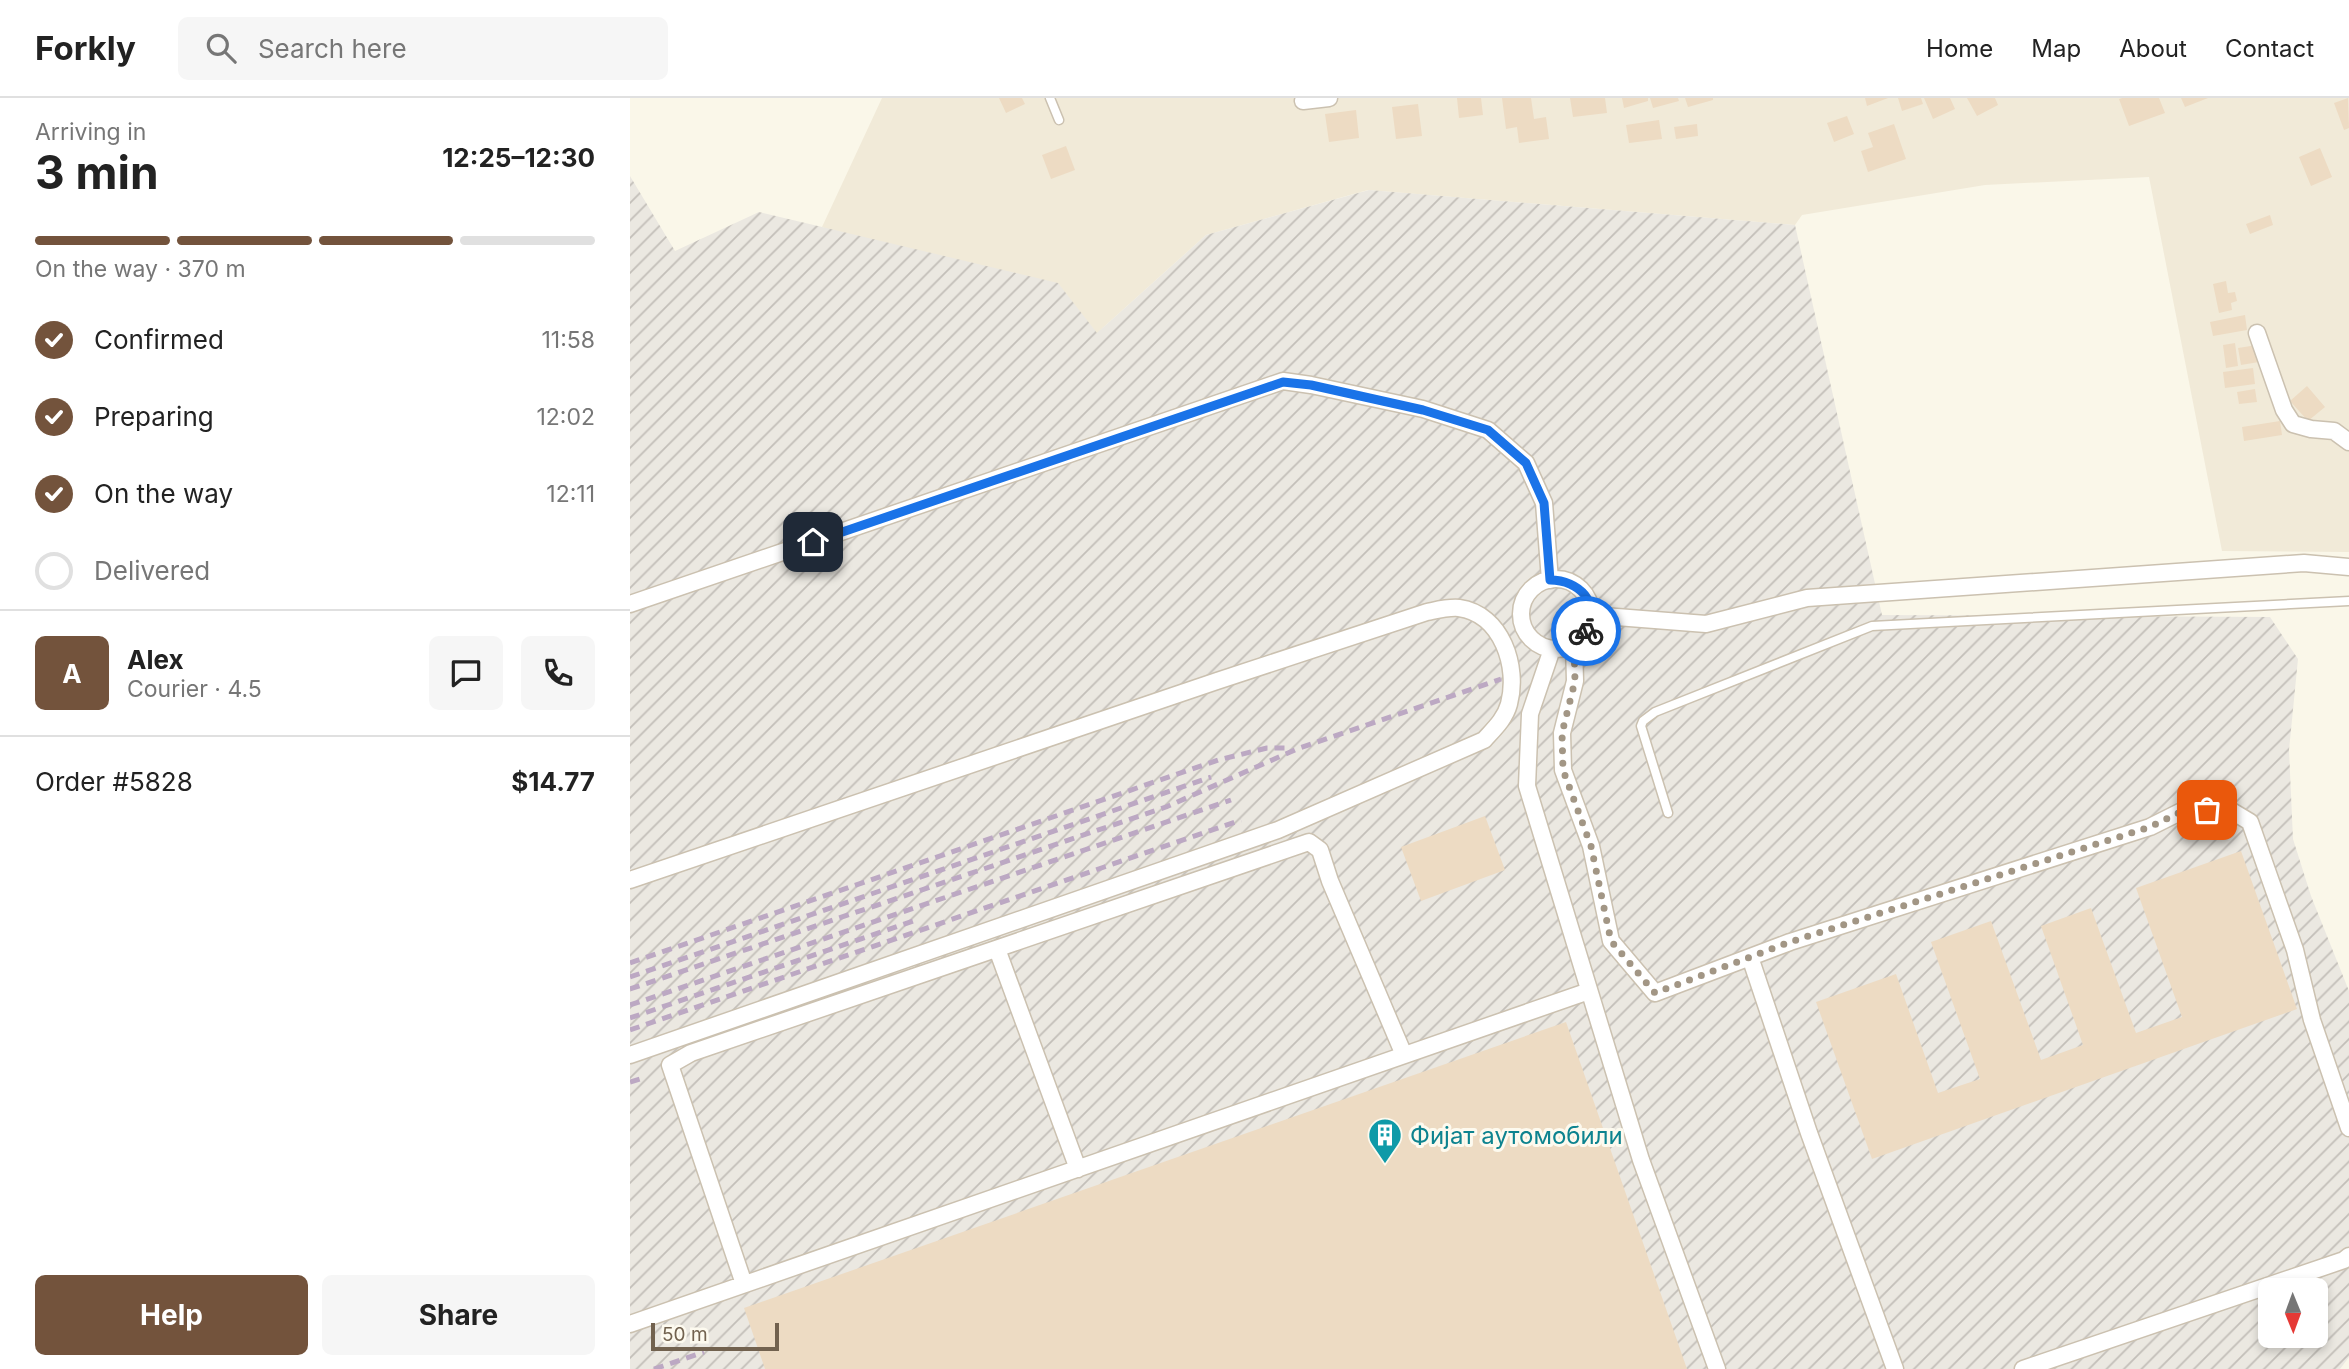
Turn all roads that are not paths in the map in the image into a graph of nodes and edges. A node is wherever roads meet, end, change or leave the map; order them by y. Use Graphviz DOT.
graph roads {
  1 [pos="1050,98"];
  2 [pos="1329,98"];
  3 [pos="1303,101"];
  4 [pos="1059,120"];
  5 [pos="2257,333"];
  6 [pos="2349,442"];
  7 [pos="2349,566"];
  8 [pos="1550,580"];
  9 [pos="2349,601"];
  10 [pos="630,604"];
  11 [pos="1591,615"];
  12 [pos="1574,644"];
  13 [pos="1552,649"];
  14 [pos="1668,813"];
  15 [pos="630,880"];
  16 [pos="997,949"];
  17 [pos="1750,957"];
  18 [pos="1589,991"];
  19 [pos="630,1055"];
  20 [pos="1404,1055"];
  21 [pos="2349,1128"];
  22 [pos="1078,1169"];
  23 [pos="2349,1256"];
  24 [pos="744,1284"];
  25 [pos="630,1324"];
  26 [pos="1717,1369"];
  27 [pos="1895,1369"];
  28 [pos="2023,1369"];
  1 -- 4 [label="lane"];
  2 -- 3 [label="street"];
  5 -- 6 [label="street"];
  7 -- 11 [label="street"];
  8 -- 10 [label="street"];
  8 -- 11 [label="street"];
  8 -- 13 [label="street"];
  9 -- 14 [label="lane"];
  11 -- 12 [label="street"];
  12 -- 13 [label="street"];
  12 -- 17 [label="street"];
  13 -- 18 [label="street"];
  15 -- 19 [label="street"];
  16 -- 20 [label="street"];
  16 -- 22 [label="street"];
  16 -- 24 [label="street"];
  17 -- 21 [label="street"];
  17 -- 27 [label="street"];
  18 -- 20 [label="street"];
  18 -- 26 [label="street"];
  20 -- 22 [label="street"];
  22 -- 24 [label="street"];
  23 -- 28 [label="street"];
  24 -- 25 [label="street"];
}
